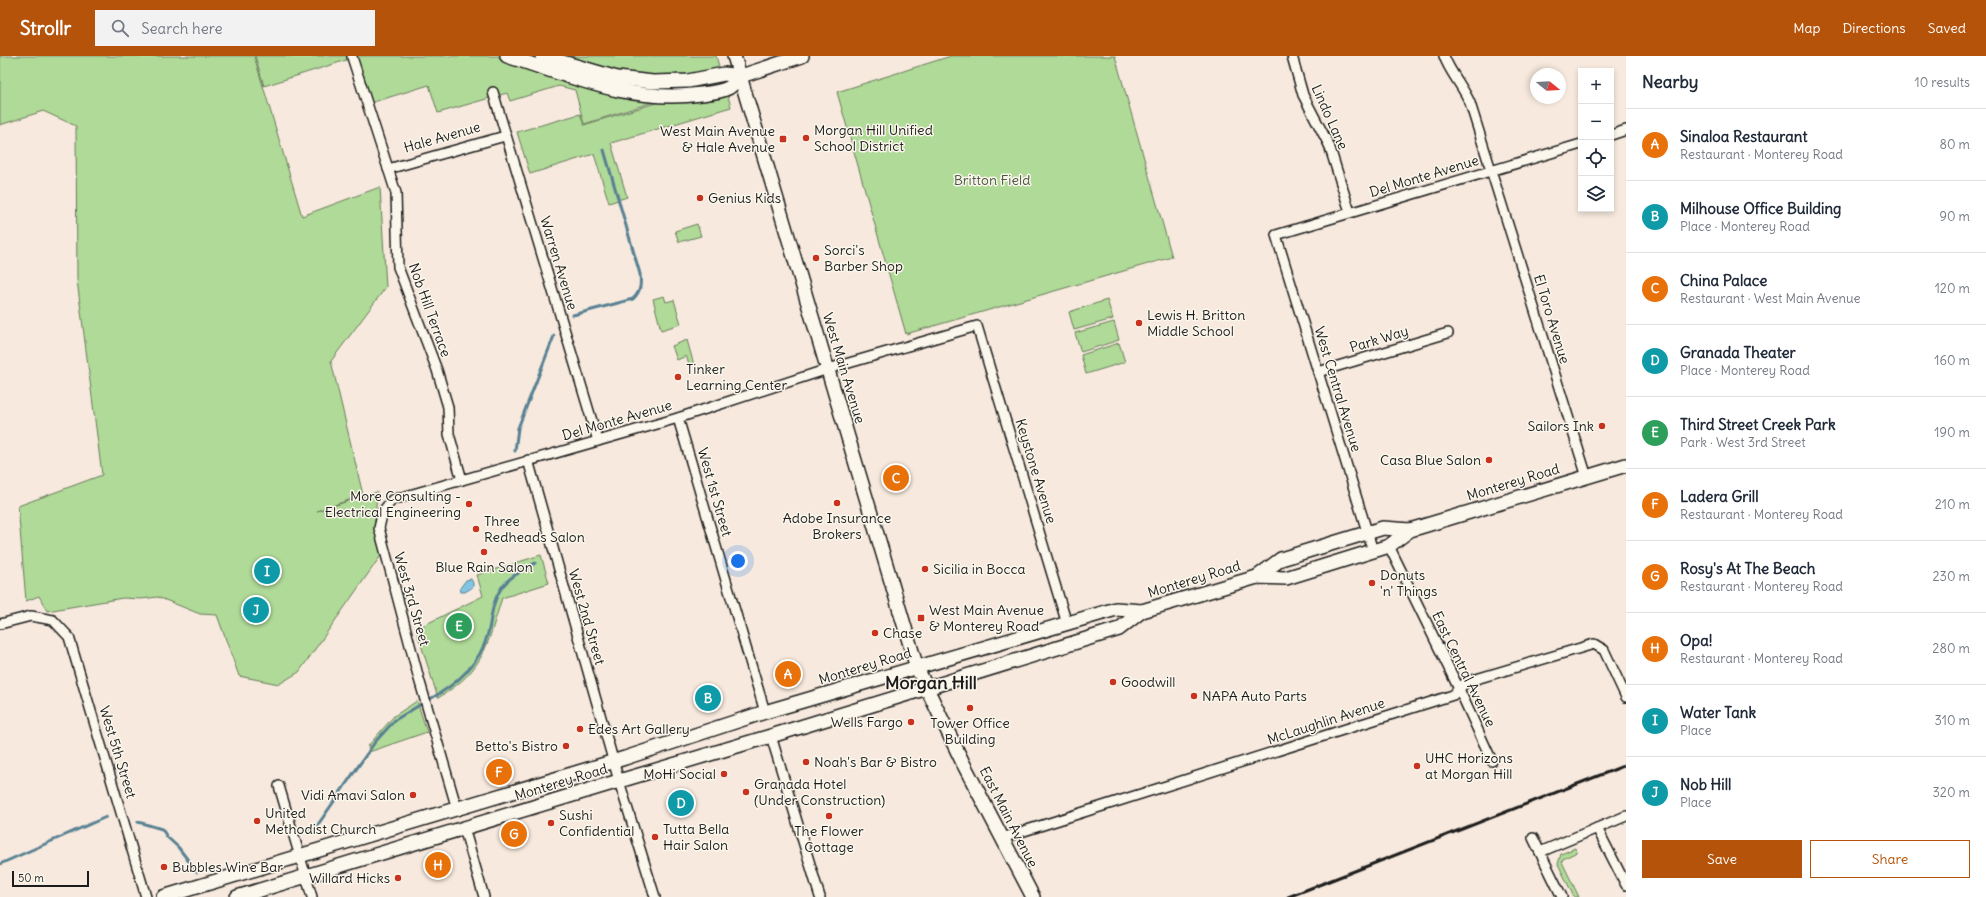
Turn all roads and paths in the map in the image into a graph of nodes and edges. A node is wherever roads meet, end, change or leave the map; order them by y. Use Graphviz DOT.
graph roads {
  1 [pos="507,56"];
  2 [pos="542,56"];
  3 [pos="734,56"];
  4 [pos="802,56"];
  5 [pos="1292,56"];
  6 [pos="1444,56"];
  7 [pos="352,57"];
  8 [pos="741,76"];
  9 [pos="493,92"];
  10 [pos="1626,130"];
  11 [pos="1614,134"];
  12 [pos="505,136"];
  13 [pos="1578,145"];
  14 [pos="388,170"];
  15 [pos="1491,170"];
  16 [pos="1350,212"];
  17 [pos="1276,235"];
  18 [pos="977,326"];
  19 [pos="1448,333"];
  20 [pos="828,369"];
  21 [pos="1318,372"];
  22 [pos="678,418"];
  23 [pos="598,441"];
  24 [pos="528,460"];
  25 [pos="1626,465"];
  26 [pos="1587,477"];
  27 [pos="462,480"];
  28 [pos="383,510"];
  29 [pos="1410,530"];
  30 [pos="1368,533"];
  31 [pos="1389,546"];
  32 [pos="1373,551"];
  33 [pos="1257,577"];
  34 [pos="1142,611"];
  35 [pos="0,624"];
  36 [pos="1067,624"];
  37 [pos="917,668"];
  38 [pos="926,688"];
  39 [pos="1459,689"];
  40 [pos="1626,697"];
  41 [pos="765,712"];
  42 [pos="772,736"];
  43 [pos="613,760"];
  44 [pos="1492,761"];
  45 [pos="619,781"];
  46 [pos="279,786"];
  47 [pos="457,809"];
  48 [pos="1626,816"];
  49 [pos="464,828"];
  50 [pos="1597,828"];
  51 [pos="1002,838"];
  52 [pos="1533,838"];
  53 [pos="1540,852"];
  54 [pos="299,856"];
  55 [pos="306,876"];
  56 [pos="1626,886"];
  57 [pos="146,897"];
  58 [pos="163,897"];
  59 [pos="237,897"];
  60 [pos="312,897"];
  61 [pos="484,897"];
  62 [pos="655,897"];
  63 [pos="820,897"];
  64 [pos="1033,897"];
  65 [pos="1562,897"];
  1 -- 8 [label="main road"];
  2 -- 8 [label="main road"];
  3 -- 8 [label="main road, West Main Avenue"];
  4 -- 8 [label="main road"];
  5 -- 16 [label="street, Lindo Lane"];
  6 -- 15 [label="street, El Toro Avenue"];
  7 -- 14 [label="street, Nob Hill Terrace"];
  8 -- 20 [label="main road, West Main Avenue"];
  9 -- 12 [label="street, Warren Avenue"];
  10 -- 11 [label="street"];
  12 -- 14 [label="street, Hale Avenue"];
  12 -- 23 [label="street, Warren Avenue"];
  13 -- 15 [label="street, Del Monte Avenue"];
  14 -- 27 [label="street, Nob Hill Terrace"];
  15 -- 16 [label="street, Del Monte Avenue"];
  15 -- 26 [label="street, El Toro Avenue"];
  16 -- 17 [label="street, Del Monte Avenue"];
  17 -- 21 [label="street, West Central Avenue"];
  18 -- 20 [label="street, Del Monte Avenue"];
  18 -- 36 [label="street, Keystone Avenue"];
  19 -- 21 [label="street, Park Way"];
  20 -- 22 [label="street, Del Monte Avenue"];
  20 -- 37 [label="main road, West Main Avenue"];
  21 -- 30 [label="street, West Central Avenue"];
  22 -- 23 [label="street, Del Monte Avenue"];
  22 -- 41 [label="street, West 1st Street"];
  23 -- 24 [label="street, Del Monte Avenue"];
  24 -- 27 [label="street, Del Monte Avenue"];
  24 -- 43 [label="street, West 2nd Street"];
  25 -- 26 [label="main road, Monterey Road"];
  26 -- 29 [label="main road, Monterey Road"];
  27 -- 28 [label="street, Del Monte Avenue"];
  28 -- 47 [label="street, West 3rd Street"];
  29 -- 30 [label="main road, Monterey Road"];
  29 -- 31 [label="main road, Monterey Road"];
  30 -- 32 [label="street, West Central Avenue"];
  30 -- 33 [label="main road, Monterey Road"];
  31 -- 32 [label="main road, Monterey Road"];
  31 -- 39 [label="street, East Central Avenue"];
  32 -- 33 [label="main road, Monterey Road"];
  33 -- 34 [label="main road, Monterey Road"];
  34 -- 36 [label="main road, Monterey Road"];
  34 -- 38 [label="main road, Monterey Road"];
  35 -- 57 [label="street, West 5th Street"];
  36 -- 37 [label="main road, Monterey Road"];
  37 -- 38 [label="main road, West Main Avenue"];
  37 -- 41 [label="main road, Monterey Road"];
  38 -- 42 [label="main road, Monterey Road"];
  38 -- 51 [label="main road, East Main Avenue"];
  39 -- 40 [label="street, McLaughlin Avenue"];
  39 -- 44 [label="street, East Central Avenue"];
  39 -- 51 [label="street, McLaughlin Avenue"];
  41 -- 43 [label="main road, Monterey Road"];
  42 -- 45 [label="main road, Monterey Road"];
  42 -- 63 [label="street"];
  43 -- 45 [label="street, West 2nd Street"];
  43 -- 47 [label="main road, Monterey Road"];
  45 -- 49 [label="main road, Monterey Road"];
  45 -- 62 [label="street, West 2nd Street"];
  46 -- 54 [label="street"];
  47 -- 54 [label="main road, Monterey Road"];
  48 -- 50 [label="street"];
  49 -- 55 [label="main road, Monterey Road"];
  49 -- 61 [label="street"];
  50 -- 53 [label="street"];
  50 -- 56 [label="street"];
  51 -- 64 [label="main road, East Main Avenue"];
  52 -- 53 [label="street"];
  53 -- 65 [label="street"];
  54 -- 55 [label="street"];
  54 -- 58 [label="main road, Monterey Road"];
  55 -- 59 [label="main road, Monterey Road"];
  55 -- 60 [label="street"];
}
